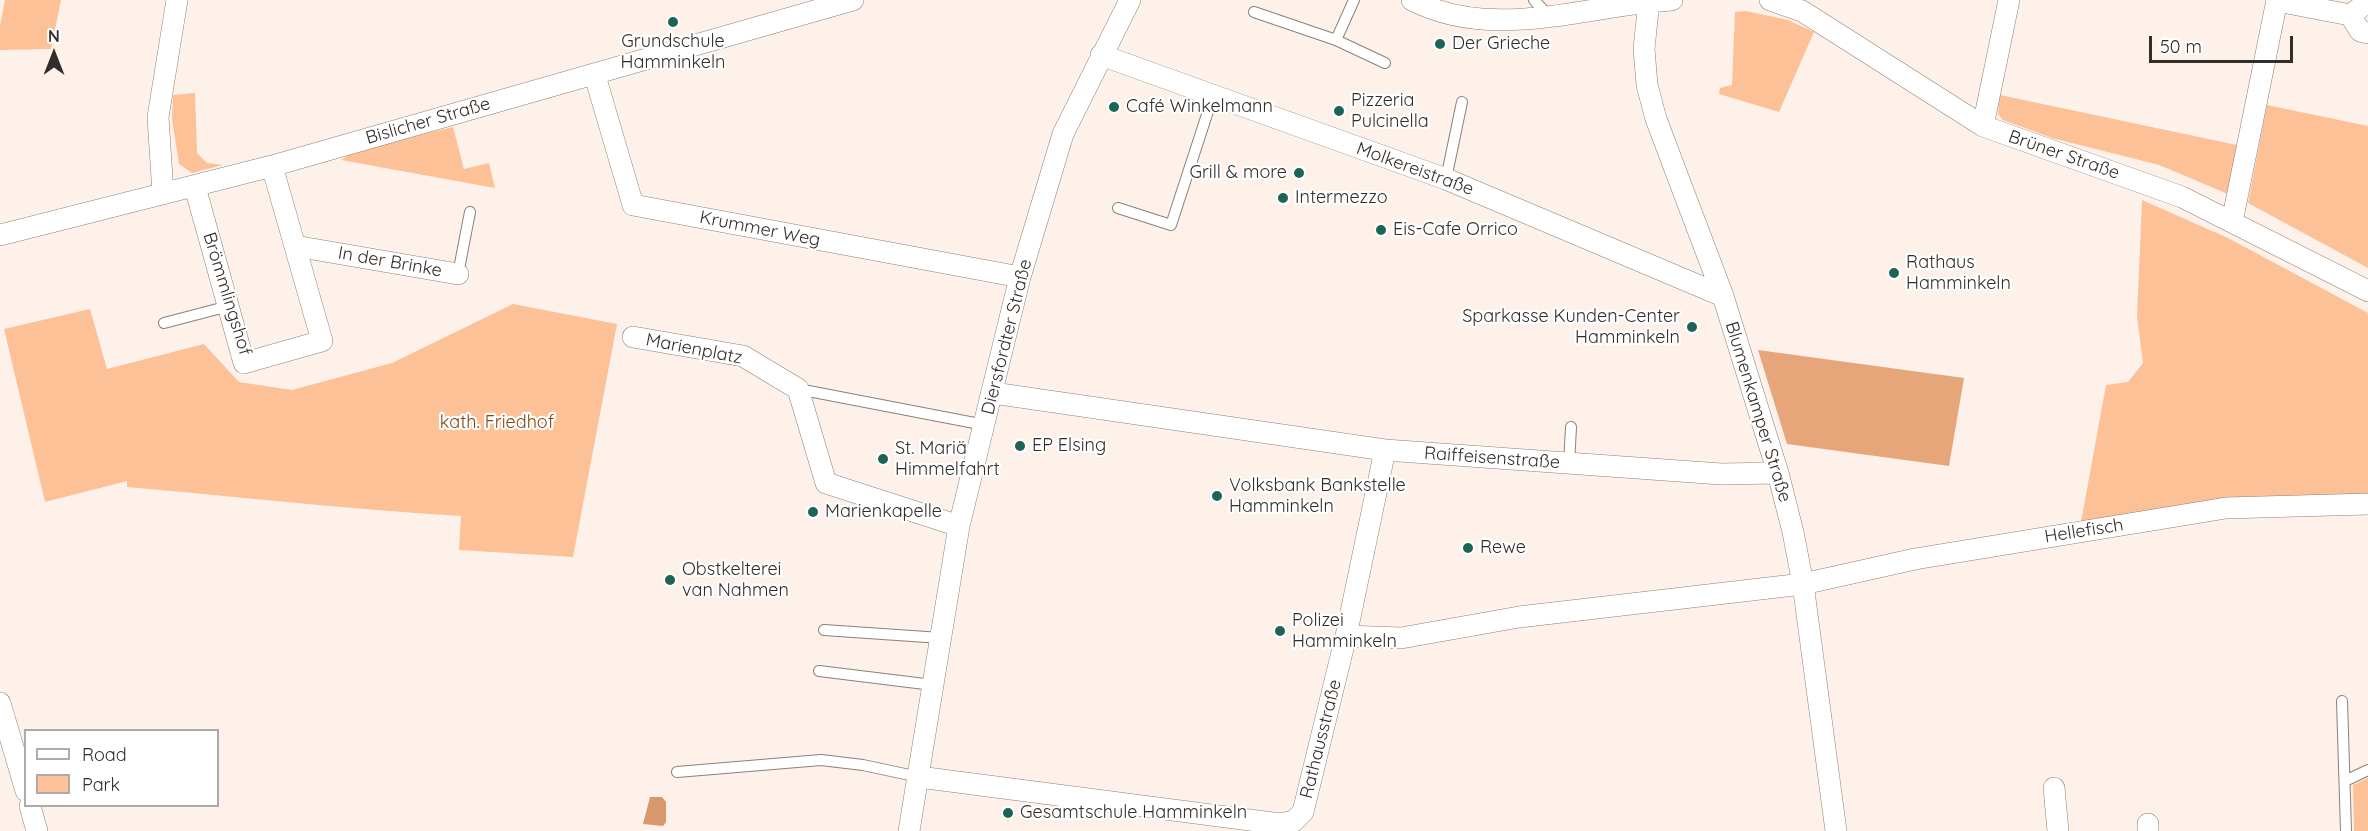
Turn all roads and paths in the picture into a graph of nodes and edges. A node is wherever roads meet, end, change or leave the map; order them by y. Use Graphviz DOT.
graph roads {
  1 [pos="177,0"];
  2 [pos="853,0"];
  3 [pos="1130,0"];
  4 [pos="1354,0"];
  5 [pos="1412,0"];
  6 [pos="1672,0"];
  7 [pos="1770,0"];
  8 [pos="2008,0"];
  9 [pos="1648,1"];
  10 [pos="2277,1"];
  11 [pos="2368,2"];
  12 [pos="1541,8"];
  13 [pos="1254,12"];
  14 [pos="2350,15"];
  15 [pos="2368,33"];
  16 [pos="1336,40"];
  17 [pos="1101,55"];
  18 [pos="1385,63"];
  19 [pos="595,76"];
  20 [pos="1213,96"];
  21 [pos="1462,102"];
  22 [pos="1983,126"];
  23 [pos="272,166"];
  24 [pos="1446,179"];
  25 [pos="195,187"];
  26 [pos="164,194"];
  27 [pos="1118,208"];
  28 [pos="470,212"];
  29 [pos="2232,222"];
  30 [pos="0,235"];
  31 [pos="295,246"];
  32 [pos="458,273"];
  33 [pos="1020,277"];
  34 [pos="2368,291"];
  35 [pos="1724,296"];
  36 [pos="228,306"];
  37 [pos="164,323"];
  38 [pos="633,337"];
  39 [pos="798,389"];
  40 [pos="993,393"];
  41 [pos="985,425"];
  42 [pos="1571,427"];
  43 [pos="1385,450"];
  44 [pos="1569,464"];
  45 [pos="1778,473"];
  46 [pos="2368,504"];
  47 [pos="959,526"];
  48 [pos="1803,584"];
  49 [pos="824,630"];
  50 [pos="1346,636"];
  51 [pos="941,638"];
  52 [pos="819,671"];
  53 [pos="933,685"];
  54 [pos="2342,701"];
  55 [pos="0,703"];
  56 [pos="2368,770"];
  57 [pos="677,772"];
  58 [pos="919,777"];
  59 [pos="2345,781"];
  60 [pos="24,784"];
  61 [pos="2054,789"];
  62 [pos="30,807"];
  63 [pos="37,831"];
  64 [pos="909,831"];
  65 [pos="1836,831"];
  66 [pos="2058,831"];
  67 [pos="2346,831"];
  1 -- 26 [label="street"];
  2 -- 19 [label="street, Bislicher Straße"];
  3 -- 17 [label="street, Diersfordter Straße"];
  4 -- 16 [label="lane"];
  5 -- 12 [label="street"];
  6 -- 9 [label="street"];
  7 -- 22 [label="street, Brüner Straße"];
  8 -- 22 [label="street"];
  9 -- 12 [label="street"];
  9 -- 35 [label="street, Blumenkamper Straße"];
  10 -- 14 [label="street"];
  10 -- 29 [label="street"];
  11 -- 14 [label="street"];
  13 -- 16 [label="lane"];
  14 -- 15 [label="street"];
  16 -- 18 [label="lane"];
  17 -- 20 [label="street, Molkereistraße"];
  17 -- 33 [label="street, Diersfordter Straße"];
  19 -- 23 [label="street, Bislicher Straße"];
  19 -- 33 [label="street, Krummer Weg"];
  20 -- 24 [label="street, Molkereistraße"];
  20 -- 27 [label="lane"];
  21 -- 24 [label="lane"];
  22 -- 29 [label="street, Brüner Straße"];
  23 -- 25 [label="street, Bislicher Straße"];
  23 -- 31 [label="street"];
  24 -- 35 [label="street, Molkereistraße"];
  25 -- 26 [label="street, Bislicher Straße"];
  25 -- 36 [label="street, Brömmlingshof"];
  26 -- 30 [label="street, Bislicher Straße"];
  28 -- 32 [label="lane, In der Brinke"];
  29 -- 34 [label="street, Brüner Straße"];
  31 -- 32 [label="street, In der Brinke"];
  31 -- 36 [label="street, Brömmlingshof"];
  33 -- 40 [label="street, Diersfordter Straße"];
  35 -- 45 [label="street, Blumenkamper Straße"];
  36 -- 37 [label="lane"];
  38 -- 39 [label="street, Marienplatz"];
  39 -- 41 [label="lane"];
  39 -- 47 [label="street"];
  40 -- 41 [label="street, Diersfordter Straße"];
  40 -- 43 [label="street, Raiffeisenstraße"];
  41 -- 47 [label="street, Diersfordter Straße"];
  42 -- 44 [label="lane"];
  43 -- 44 [label="street, Raiffeisenstraße"];
  43 -- 50 [label="street, Rathausstraße"];
  44 -- 45 [label="street, Raiffeisenstraße"];
  45 -- 48 [label="street, Blumenkamper Straße"];
  46 -- 48 [label="street, Hellefisch"];
  47 -- 51 [label="street, Diersfordter Straße"];
  48 -- 50 [label="street"];
  48 -- 65 [label="street, Blumenkamper Straße"];
  49 -- 51 [label="lane"];
  50 -- 58 [label="street, Rathausstraße"];
  51 -- 53 [label="street, Diersfordter Straße"];
  52 -- 53 [label="lane"];
  53 -- 58 [label="street, Diersfordter Straße"];
  54 -- 59 [label="lane"];
  55 -- 60 [label="street"];
  56 -- 59 [label="lane"];
  57 -- 58 [label="lane"];
  58 -- 64 [label="street, Diersfordter Straße"];
  59 -- 67 [label="lane"];
  61 -- 66 [label="street"];
  62 -- 63 [label="street"];
}
